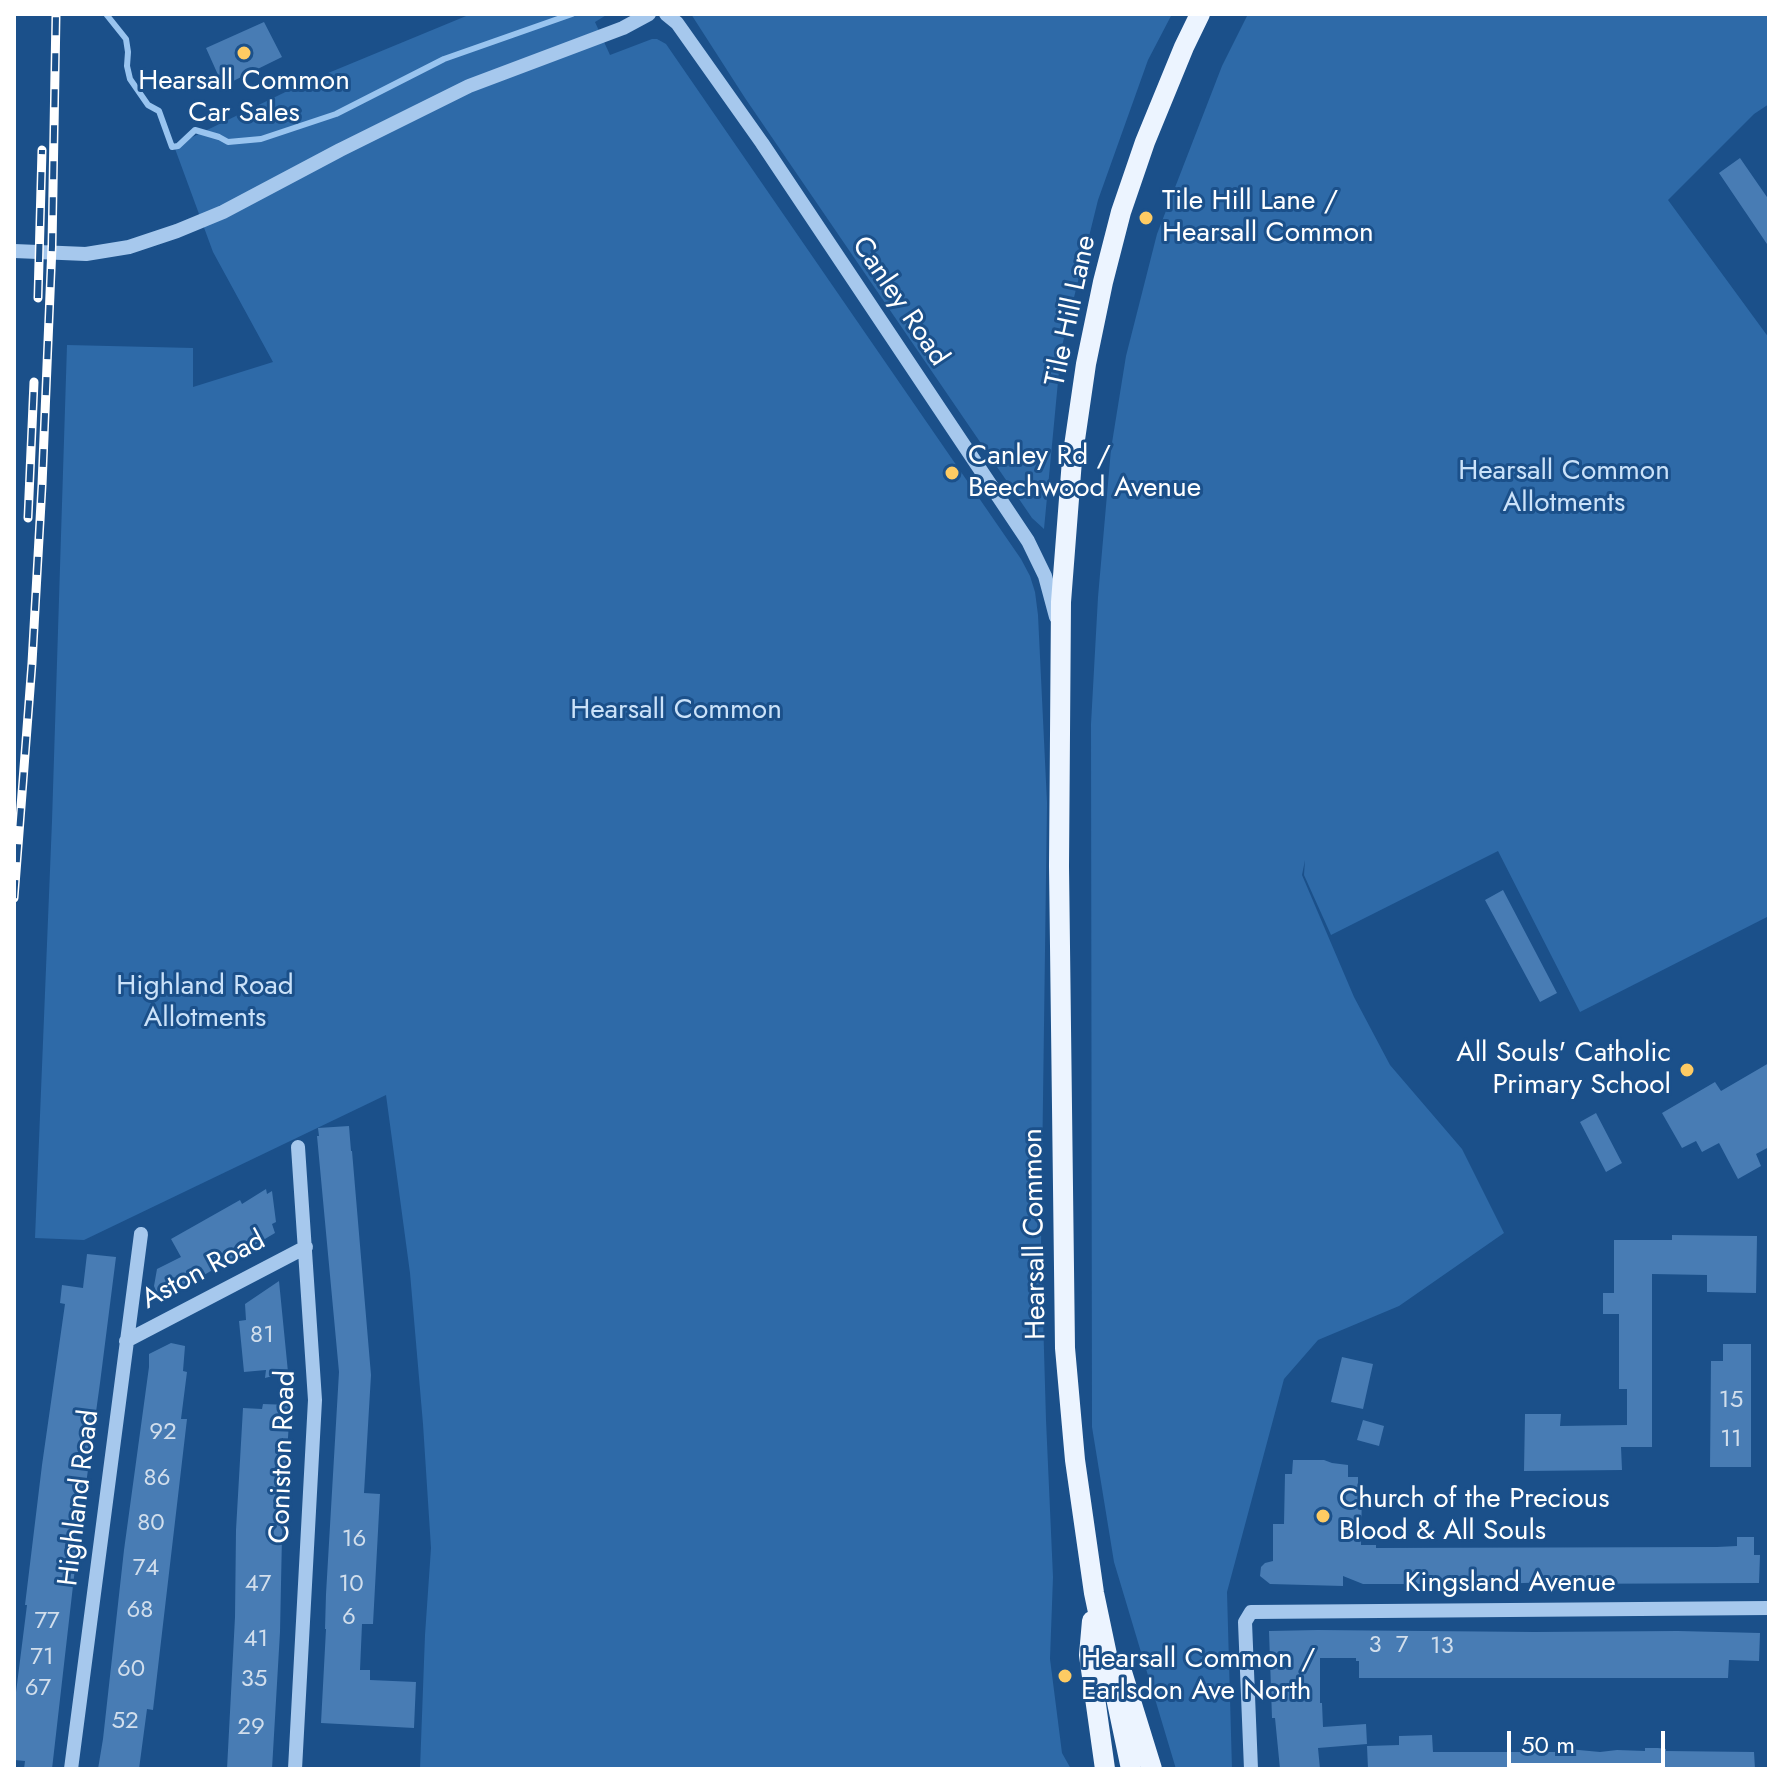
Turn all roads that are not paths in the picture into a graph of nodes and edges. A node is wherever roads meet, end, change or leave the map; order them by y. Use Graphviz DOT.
graph roads {
  1 [pos="625,14"];
  2 [pos="649,14"];
  3 [pos="666,14"];
  4 [pos="1200,14"];
  5 [pos="593,39"];
  6 [pos="14,251"];
  7 [pos="1060,633"];
  8 [pos="298,1147"];
  9 [pos="141,1234"];
  10 [pos="306,1247"];
  11 [pos="126,1341"];
  12 [pos="1094,1593"];
  13 [pos="1769,1608"];
  14 [pos="1102,1634"];
  15 [pos="71,1769"];
  16 [pos="295,1769"];
  17 [pos="1105,1769"];
  18 [pos="1131,1769"];
  19 [pos="1152,1769"];
  20 [pos="1251,1769"];
  1 -- 5 [label="street"];
  2 -- 5 [label="street"];
  3 -- 7 [label="street, Canley Road"];
  4 -- 7 [label="main road, Tile Hill Lane"];
  5 -- 6 [label="street"];
  7 -- 12 [label="main road, Hearsall Common"];
  8 -- 10 [label="street, Coniston Road"];
  9 -- 11 [label="street, Highland Road"];
  10 -- 11 [label="street, Aston Road"];
  10 -- 16 [label="street, Coniston Road"];
  11 -- 15 [label="street, Highland Road"];
  12 -- 14 [label="main road, Hearsall Common"];
  12 -- 17 [label="main road, Hearsall Common"];
  13 -- 20 [label="street, Kingsland Avenue"];
  14 -- 18 [label="main road, Hearsall Common"];
  14 -- 19 [label="main road"];
}
